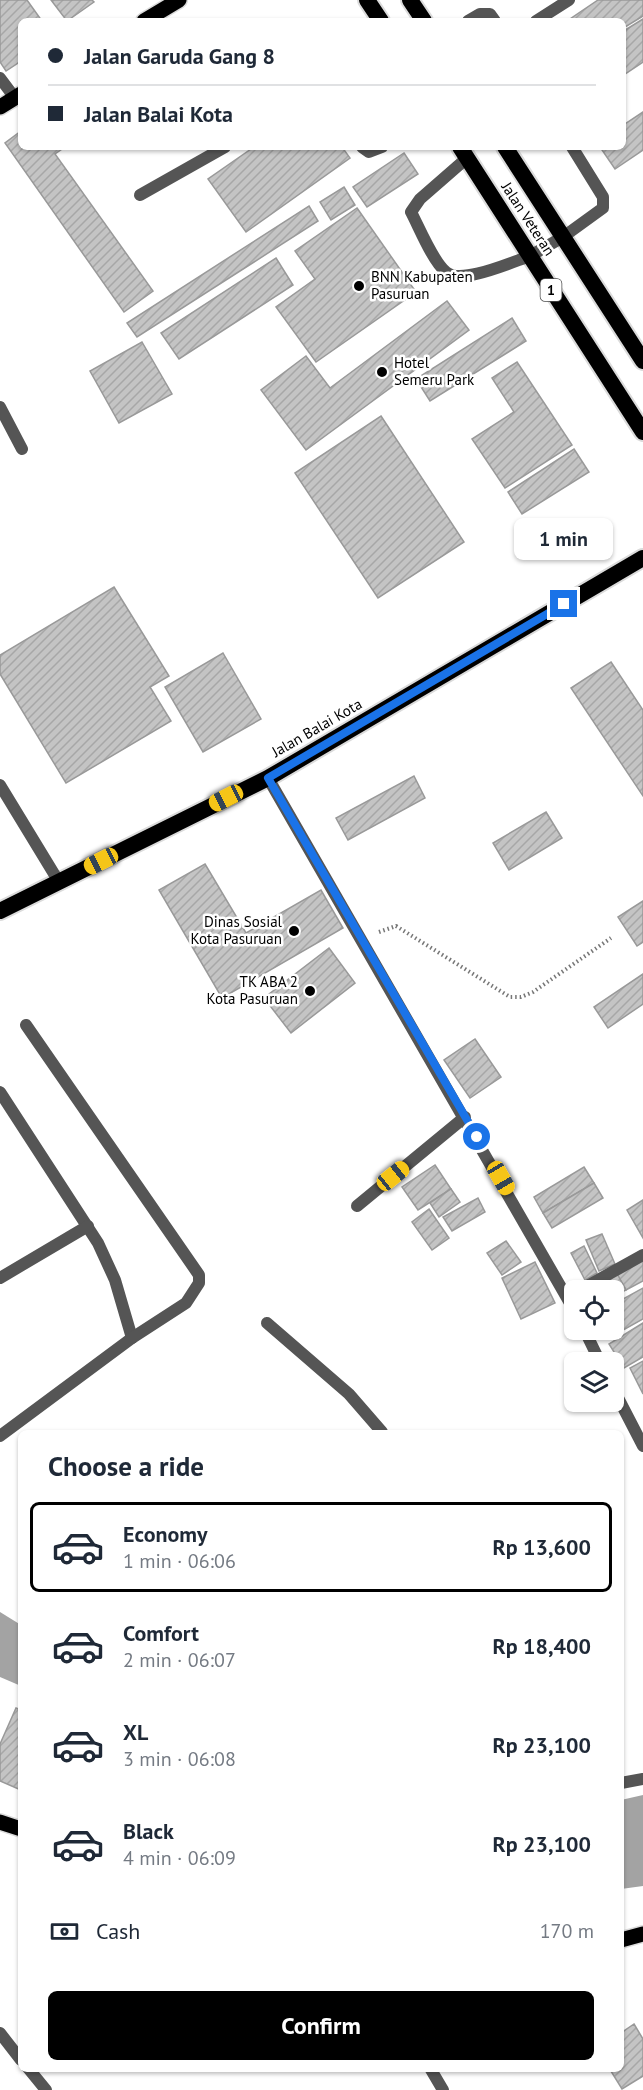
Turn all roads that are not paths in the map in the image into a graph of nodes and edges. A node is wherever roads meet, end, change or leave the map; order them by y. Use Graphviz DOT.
graph roads {
  1 [pos="179,0"];
  2 [pos="367,0"];
  3 [pos="410,0"];
  4 [pos="569,0"];
  5 [pos="149,18"];
  6 [pos="379,18"];
  7 [pos="420,18"];
  8 [pos="474,18"];
  9 [pos="492,18"];
  10 [pos="541,18"];
  11 [pos="0,78"];
  12 [pos="18,96"];
  13 [pos="0,107"];
  14 [pos="220,150"];
  15 [pos="507,150"];
  16 [pos="574,150"];
  17 [pos="464,152"];
  18 [pos="140,195"];
  19 [pos="563,237"];
  20 [pos="530,256"];
  21 [pos="643,361"];
  22 [pos="0,407"];
  23 [pos="643,432"];
  24 [pos="22,449"];
  25 [pos="643,558"];
  26 [pos="268,778"];
  27 [pos="0,785"];
  28 [pos="59,882"];
  29 [pos="0,910"];
  30 [pos="26,1024"];
  31 [pos="0,1092"];
  32 [pos="465,1117"];
  33 [pos="357,1206"];
  34 [pos="88,1226"];
  35 [pos="643,1255"];
  36 [pos="0,1278"];
  37 [pos="598,1280"];
  38 [pos="564,1283"];
  39 [pos="267,1323"];
  40 [pos="132,1338"];
  41 [pos="624,1409"];
  42 [pos="380,1430"];
  43 [pos="0,1436"];
  44 [pos="643,1446"];
  45 [pos="643,1779"];
  46 [pos="624,1782"];
  47 [pos="0,1822"];
  48 [pos="18,1828"];
  49 [pos="643,1934"];
  50 [pos="624,1939"];
  51 [pos="0,2033"];
  52 [pos="18,2056"];
  53 [pos="31,2072"];
  54 [pos="432,2072"];
  55 [pos="46,2090"];
  56 [pos="443,2090"];
  1 -- 5 [label="main road"];
  2 -- 6 [label="highway"];
  3 -- 7 [label="highway"];
  4 -- 10 [label="street"];
  8 -- 9 [label="street"];
  11 -- 12 [label="street"];
  12 -- 13 [label="main road"];
  14 -- 18 [label="street"];
  15 -- 19 [label="highway, Jalan Veteran"];
  16 -- 19 [label="street"];
  17 -- 20 [label="highway, Jalan Veteran / 1"];
  17 -- 20 [label="street"];
  19 -- 20 [label="street"];
  19 -- 21 [label="highway, Jalan Veteran"];
  20 -- 23 [label="highway, Jalan Veteran / 1"];
  22 -- 24 [label="street"];
  25 -- 26 [label="highway, Jalan Balai Kota"];
  26 -- 28 [label="highway, Jalan Balai Kota"];
  26 -- 32 [label="street"];
  27 -- 28 [label="street"];
  28 -- 29 [label="highway, Jalan Balai Kota"];
  30 -- 40 [label="street"];
  31 -- 34 [label="street"];
  32 -- 33 [label="street"];
  32 -- 38 [label="street"];
  34 -- 36 [label="street"];
  34 -- 40 [label="street"];
  35 -- 37 [label="street"];
  39 -- 42 [label="street"];
  40 -- 43 [label="street"];
  41 -- 44 [label="street"];
  45 -- 46 [label="street"];
  47 -- 48 [label="main road"];
  49 -- 50 [label="main road"];
  51 -- 52 [label="street"];
  53 -- 55 [label="street"];
  54 -- 56 [label="street"];
}
